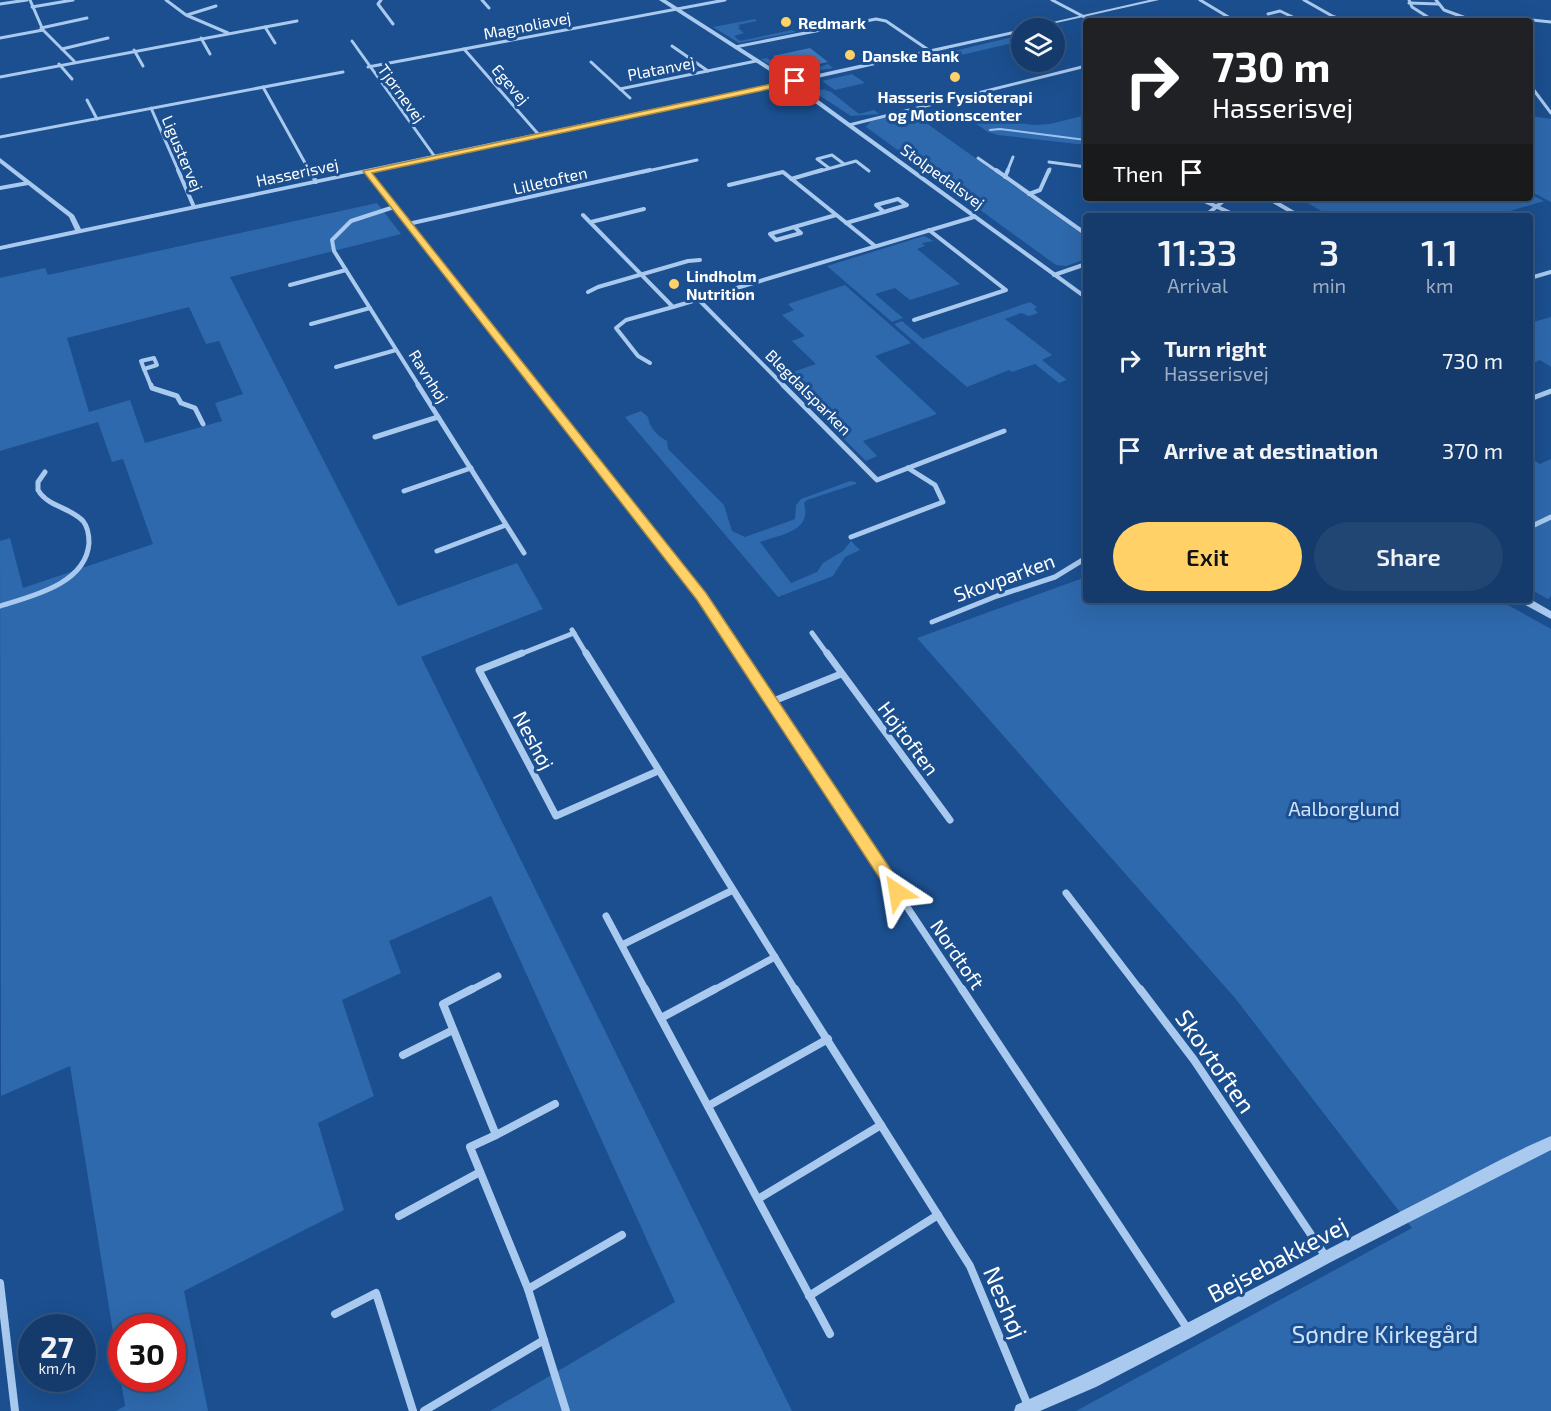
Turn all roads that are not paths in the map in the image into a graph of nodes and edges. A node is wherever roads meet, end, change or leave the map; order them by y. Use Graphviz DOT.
graph roads {
  1 [pos="29,0"];
  2 [pos="73,0"];
  3 [pos="166,0"];
  4 [pos="381,0"];
  5 [pos="482,0"];
  6 [pos="662,0"];
  7 [pos="725,0"];
  8 [pos="1052,0"];
  9 [pos="1156,0"];
  10 [pos="1200,0"];
  11 [pos="1304,0"];
  12 [pos="1408,2"];
  13 [pos="1438,2"];
  14 [pos="0,4"];
  15 [pos="216,6"];
  16 [pos="32,7"];
  17 [pos="489,8"];
  18 [pos="676,9"];
  19 [pos="1268,14"];
  20 [pos="186,15"];
  21 [pos="1083,16"];
  22 [pos="1336,17"];
  23 [pos="87,18"];
  24 [pos="1087,18"];
  25 [pos="1229,18"];
  26 [pos="1295,18"];
  27 [pos="1332,18"];
  28 [pos="1430,18"];
  29 [pos="1465,18"];
  30 [pos="1065,20"];
  31 [pos="1533,20"];
  32 [pos="297,21"];
  33 [pos="1551,22"];
  34 [pos="393,24"];
  35 [pos="266,27"];
  36 [pos="42,29"];
  37 [pos="228,33"];
  38 [pos="1011,33"];
  39 [pos="0,38"];
  40 [pos="108,38"];
  41 [pos="201,38"];
  42 [pos="352,41"];
  43 [pos="275,43"];
  44 [pos="672,46"];
  45 [pos="735,47"];
  46 [pos="464,49"];
  47 [pos="62,50"];
  48 [pos="134,50"];
  49 [pos="930,51"];
  50 [pos="210,54"];
  51 [pos="74,61"];
  52 [pos="756,61"];
  53 [pos="591,62"];
  54 [pos="60,64"];
  55 [pos="143,66"];
  56 [pos="368,67"];
  57 [pos="1083,67"];
  58 [pos="708,71"];
  59 [pos="344,72"];
  60 [pos="0,77"];
  61 [pos="72,79"];
  62 [pos="790,82"];
  63 [pos="263,87"];
  64 [pos="620,89"];
  65 [pos="1533,90"];
  66 [pos="630,98"];
  67 [pos="87,100"];
  68 [pos="151,108"];
  69 [pos="1551,113"];
  70 [pos="97,118"];
  71 [pos="849,125"];
  72 [pos="539,135"];
  73 [pos="0,137"];
  74 [pos="435,157"];
  75 [pos="1013,157"];
  76 [pos="978,158"];
  77 [pos="0,160"];
  78 [pos="697,160"];
  79 [pos="1049,162"];
  80 [pos="844,164"];
  81 [pos="1083,166"];
  82 [pos="829,168"];
  83 [pos="1050,168"];
  84 [pos="367,171"];
  85 [pos="869,171"];
  86 [pos="1005,177"];
  87 [pos="791,179"];
  88 [pos="316,182"];
  89 [pos="28,183"];
  90 [pos="729,185"];
  91 [pos="0,188"];
  92 [pos="1029,194"];
  93 [pos="1204,201"];
  94 [pos="1224,201"];
  95 [pos="1273,201"];
  96 [pos="194,207"];
  97 [pos="394,207"];
  98 [pos="1217,207"];
  99 [pos="644,209"];
  100 [pos="884,212"];
  101 [pos="1209,213"];
  102 [pos="1230,213"];
  103 [pos="1294,213"];
  104 [pos="583,215"];
  105 [pos="836,215"];
  106 [pos="974,216"];
  107 [pos="591,222"];
  108 [pos="846,223"];
  109 [pos="408,224"];
  110 [pos="794,227"];
  111 [pos="929,230"];
  112 [pos="79,231"];
  113 [pos="1083,232"];
  114 [pos="875,246"];
  115 [pos="0,248"];
  116 [pos="700,260"];
  117 [pos="1083,265"];
  118 [pos="346,270"];
  119 [pos="1551,272"];
  120 [pos="642,274"];
  121 [pos="1054,275"];
  122 [pos="1533,277"];
  123 [pos="290,285"];
  124 [pos="588,292"];
  125 [pos="1083,296"];
  126 [pos="698,299"];
  127 [pos="673,307"];
  128 [pos="369,308"];
  129 [pos="914,320"];
  130 [pos="311,324"];
  131 [pos="396,350"];
  132 [pos="650,363"];
  133 [pos="336,367"];
  134 [pos="144,369"];
  135 [pos="1551,391"];
  136 [pos="1533,398"];
  137 [pos="438,417"];
  138 [pos="203,424"];
  139 [pos="1004,431"];
  140 [pos="375,437"];
  141 [pos="471,468"];
  142 [pos="908,468"];
  143 [pos="45,472"];
  144 [pos="404,491"];
  145 [pos="1551,517"];
  146 [pos="506,525"];
  147 [pos="1533,526"];
  148 [pos="851,537"];
  149 [pos="437,551"];
  150 [pos="524,553"];
  151 [pos="1083,561"];
  152 [pos="1529,603"];
  153 [pos="0,606"];
  154 [pos="1551,615"];
  155 [pos="932,622"];
  156 [pos="812,633"];
  157 [pos="841,674"];
  158 [pos="771,702"];
  159 [pos="658,771"];
  160 [pos="950,820"];
  161 [pos="733,890"];
  162 [pos="1066,893"];
  163 [pos="606,916"];
  164 [pos="622,945"];
  165 [pos="775,957"];
  166 [pos="498,976"];
  167 [pos="661,1018"];
  168 [pos="453,1030"];
  169 [pos="828,1039"];
  170 [pos="403,1055"];
  171 [pos="555,1104"];
  172 [pos="708,1106"];
  173 [pos="881,1125"];
  174 [pos="496,1134"];
  175 [pos="1551,1143"];
  176 [pos="480,1172"];
  177 [pos="758,1199"];
  178 [pos="938,1215"];
  179 [pos="399,1216"];
  180 [pos="622,1235"];
  181 [pos="1326,1257"];
  182 [pos="0,1283"];
  183 [pos="528,1289"];
  184 [pos="809,1296"];
  185 [pos="335,1314"];
  186 [pos="1189,1331"];
  187 [pos="830,1334"];
  188 [pos="544,1340"];
  189 [pos="4,1351"];
  190 [pos="1025,1410"];
  191 [pos="15,1411"];
  192 [pos="413,1411"];
  193 [pos="424,1411"];
  194 [pos="566,1411"];
  1 -- 14 [label="street"];
  1 -- 16 [label="street"];
  2 -- 16 [label="street"];
  3 -- 20 [label="street"];
  4 -- 34 [label="street"];
  5 -- 17 [label="street"];
  6 -- 18 [label="street, Stolpedalsvej"];
  7 -- 18 [label="street, Magnoliavej"];
  8 -- 21 [label="street"];
  9 -- 21 [label="street"];
  10 -- 25 [label="street"];
  11 -- 22 [label="street"];
  12 -- 13 [label="street"];
  12 -- 28 [label="street"];
  13 -- 29 [label="street"];
  15 -- 20 [label="street"];
  16 -- 36 [label="street"];
  18 -- 45 [label="street, Stolpedalsvej"];
  18 -- 46 [label="street, Magnoliavej"];
  19 -- 26 [label="street"];
  20 -- 37 [label="street"];
  21 -- 24 [label="street"];
  21 -- 30 [label="street"];
  22 -- 27 [label="street"];
  23 -- 36 [label="street"];
  31 -- 33 [label="street"];
  32 -- 35 [label="street"];
  35 -- 37 [label="street"];
  35 -- 43 [label="street"];
  36 -- 39 [label="street"];
  36 -- 47 [label="street"];
  37 -- 41 [label="street"];
  38 -- 49 [label="street, Hasserisvej"];
  40 -- 47 [label="street"];
  41 -- 48 [label="street"];
  41 -- 50 [label="street"];
  42 -- 56 [label="street, Tjørnevej"];
  44 -- 58 [label="street, Platanvej"];
  45 -- 49 [label="street"];
  45 -- 52 [label="street, Stolpedalsvej"];
  46 -- 56 [label="street, Magnoliavej"];
  46 -- 72 [label="street, Egevej"];
  47 -- 51 [label="street"];
  48 -- 51 [label="street"];
  48 -- 55 [label="street"];
  49 -- 62 [label="street, Hasserisvej"];
  51 -- 54 [label="street"];
  52 -- 58 [label="street, Platanvej"];
  52 -- 62 [label="street, Stolpedalsvej"];
  53 -- 64 [label="street, Platanvej"];
  54 -- 60 [label="street"];
  54 -- 61 [label="street"];
  56 -- 74 [label="street, Tjørnevej"];
  57 -- 71 [label="street"];
  58 -- 64 [label="street, Platanvej"];
  59 -- 63 [label="street"];
  62 -- 71 [label="street, Stolpedalsvej"];
  62 -- 72 [label="street, Hasserisvej"];
  63 -- 68 [label="street"];
  63 -- 88 [label="street"];
  64 -- 66 [label="street, Platanvej"];
  65 -- 69 [label="street"];
  67 -- 70 [label="street"];
  68 -- 70 [label="street"];
  68 -- 96 [label="street, Ligustervej"];
  70 -- 73 [label="street"];
  71 -- 106 [label="street, Stolpedalsvej"];
  72 -- 74 [label="street, Hasserisvej"];
  74 -- 84 [label="street, Hasserisvej"];
  75 -- 86 [label="street"];
  76 -- 86 [label="street"];
  77 -- 89 [label="street"];
  78 -- 109 [label="street, Lilletoften"];
  79 -- 81 [label="street"];
  80 -- 82 [label="street"];
  80 -- 82 [label="street"];
  80 -- 85 [label="street"];
  82 -- 87 [label="street"];
  83 -- 92 [label="street"];
  84 -- 88 [label="street, Hasserisvej"];
  84 -- 97 [label="street, Nordtoft"];
  86 -- 92 [label="street"];
  87 -- 90 [label="street"];
  87 -- 105 [label="street"];
  88 -- 96 [label="street, Hasserisvej"];
  89 -- 91 [label="street"];
  89 -- 112 [label="street"];
  92 -- 113 [label="street"];
  93 -- 98 [label="street"];
  94 -- 98 [label="street"];
  95 -- 103 [label="street"];
  96 -- 112 [label="street, Hasserisvej"];
  97 -- 109 [label="street, Nordtoft"];
  97 -- 118 [label="street, Ravnhøj"];
  98 -- 101 [label="street"];
  98 -- 102 [label="street"];
  99 -- 107 [label="street"];
  100 -- 100 [label="street"];
  100 -- 108 [label="street"];
  104 -- 107 [label="street"];
  105 -- 108 [label="street"];
  105 -- 110 [label="street"];
  106 -- 111 [label="street"];
  106 -- 121 [label="street, Stolpedalsvej"];
  107 -- 120 [label="street"];
  108 -- 114 [label="street"];
  109 -- 158 [label="street, Nordtoft"];
  110 -- 110 [label="street"];
  111 -- 114 [label="street"];
  111 -- 129 [label="street"];
  112 -- 115 [label="street, Hasserisvej"];
  114 -- 126 [label="street"];
  116 -- 120 [label="street"];
  117 -- 121 [label="street"];
  118 -- 123 [label="street"];
  118 -- 128 [label="street, Ravnhøj"];
  119 -- 122 [label="street"];
  120 -- 124 [label="street"];
  120 -- 127 [label="street"];
  121 -- 125 [label="street, Stolpedalsvej"];
  126 -- 127 [label="street"];
  126 -- 142 [label="street, Blegdalsparken"];
  127 -- 132 [label="street"];
  128 -- 130 [label="street"];
  128 -- 131 [label="street, Ravnhøj"];
  131 -- 133 [label="street, Ravnhøj"];
  131 -- 137 [label="street, Ravnhøj"];
  134 -- 138 [label="street"];
  135 -- 136 [label="street"];
  137 -- 140 [label="street, Ravnhøj"];
  137 -- 141 [label="street, Ravnhøj"];
  139 -- 142 [label="street, Blegdalsparken"];
  141 -- 144 [label="street"];
  141 -- 146 [label="street, Ravnhøj"];
  142 -- 148 [label="street"];
  143 -- 153 [label="street"];
  145 -- 147 [label="street"];
  146 -- 149 [label="street"];
  146 -- 150 [label="street, Ravnhøj"];
  151 -- 155 [label="street, Skovparken"];
  152 -- 154 [label="street"];
  156 -- 157 [label="street, Højtoften"];
  157 -- 158 [label="street"];
  157 -- 160 [label="street, Højtoften"];
  158 -- 186 [label="street, Nordtoft"];
  159 -- 159 [label="street, Neshøj"];
  159 -- 161 [label="street, Neshøj"];
  161 -- 164 [label="street"];
  161 -- 165 [label="street, Neshøj"];
  162 -- 181 [label="street, Skovtoften"];
  163 -- 164 [label="street"];
  164 -- 167 [label="street"];
  165 -- 167 [label="street"];
  165 -- 169 [label="street, Neshøj"];
  166 -- 168 [label="street"];
  167 -- 172 [label="street"];
  168 -- 170 [label="street"];
  168 -- 174 [label="street"];
  169 -- 172 [label="street"];
  169 -- 173 [label="street, Neshøj"];
  171 -- 174 [label="street"];
  172 -- 177 [label="street"];
  173 -- 177 [label="street"];
  173 -- 178 [label="street, Neshøj"];
  174 -- 176 [label="street"];
  175 -- 181 [label="street, Bejsebakkevej"];
  176 -- 179 [label="street"];
  176 -- 183 [label="street"];
  177 -- 184 [label="street"];
  178 -- 184 [label="street"];
  178 -- 190 [label="street, Neshøj"];
  180 -- 183 [label="street"];
  181 -- 186 [label="street, Bejsebakkevej"];
  182 -- 189 [label="street"];
  183 -- 188 [label="street"];
  184 -- 187 [label="street"];
  185 -- 192 [label="street"];
  186 -- 190 [label="street, Bejsebakkevej"];
  188 -- 193 [label="street"];
  188 -- 194 [label="street"];
  189 -- 191 [label="street"];
}
